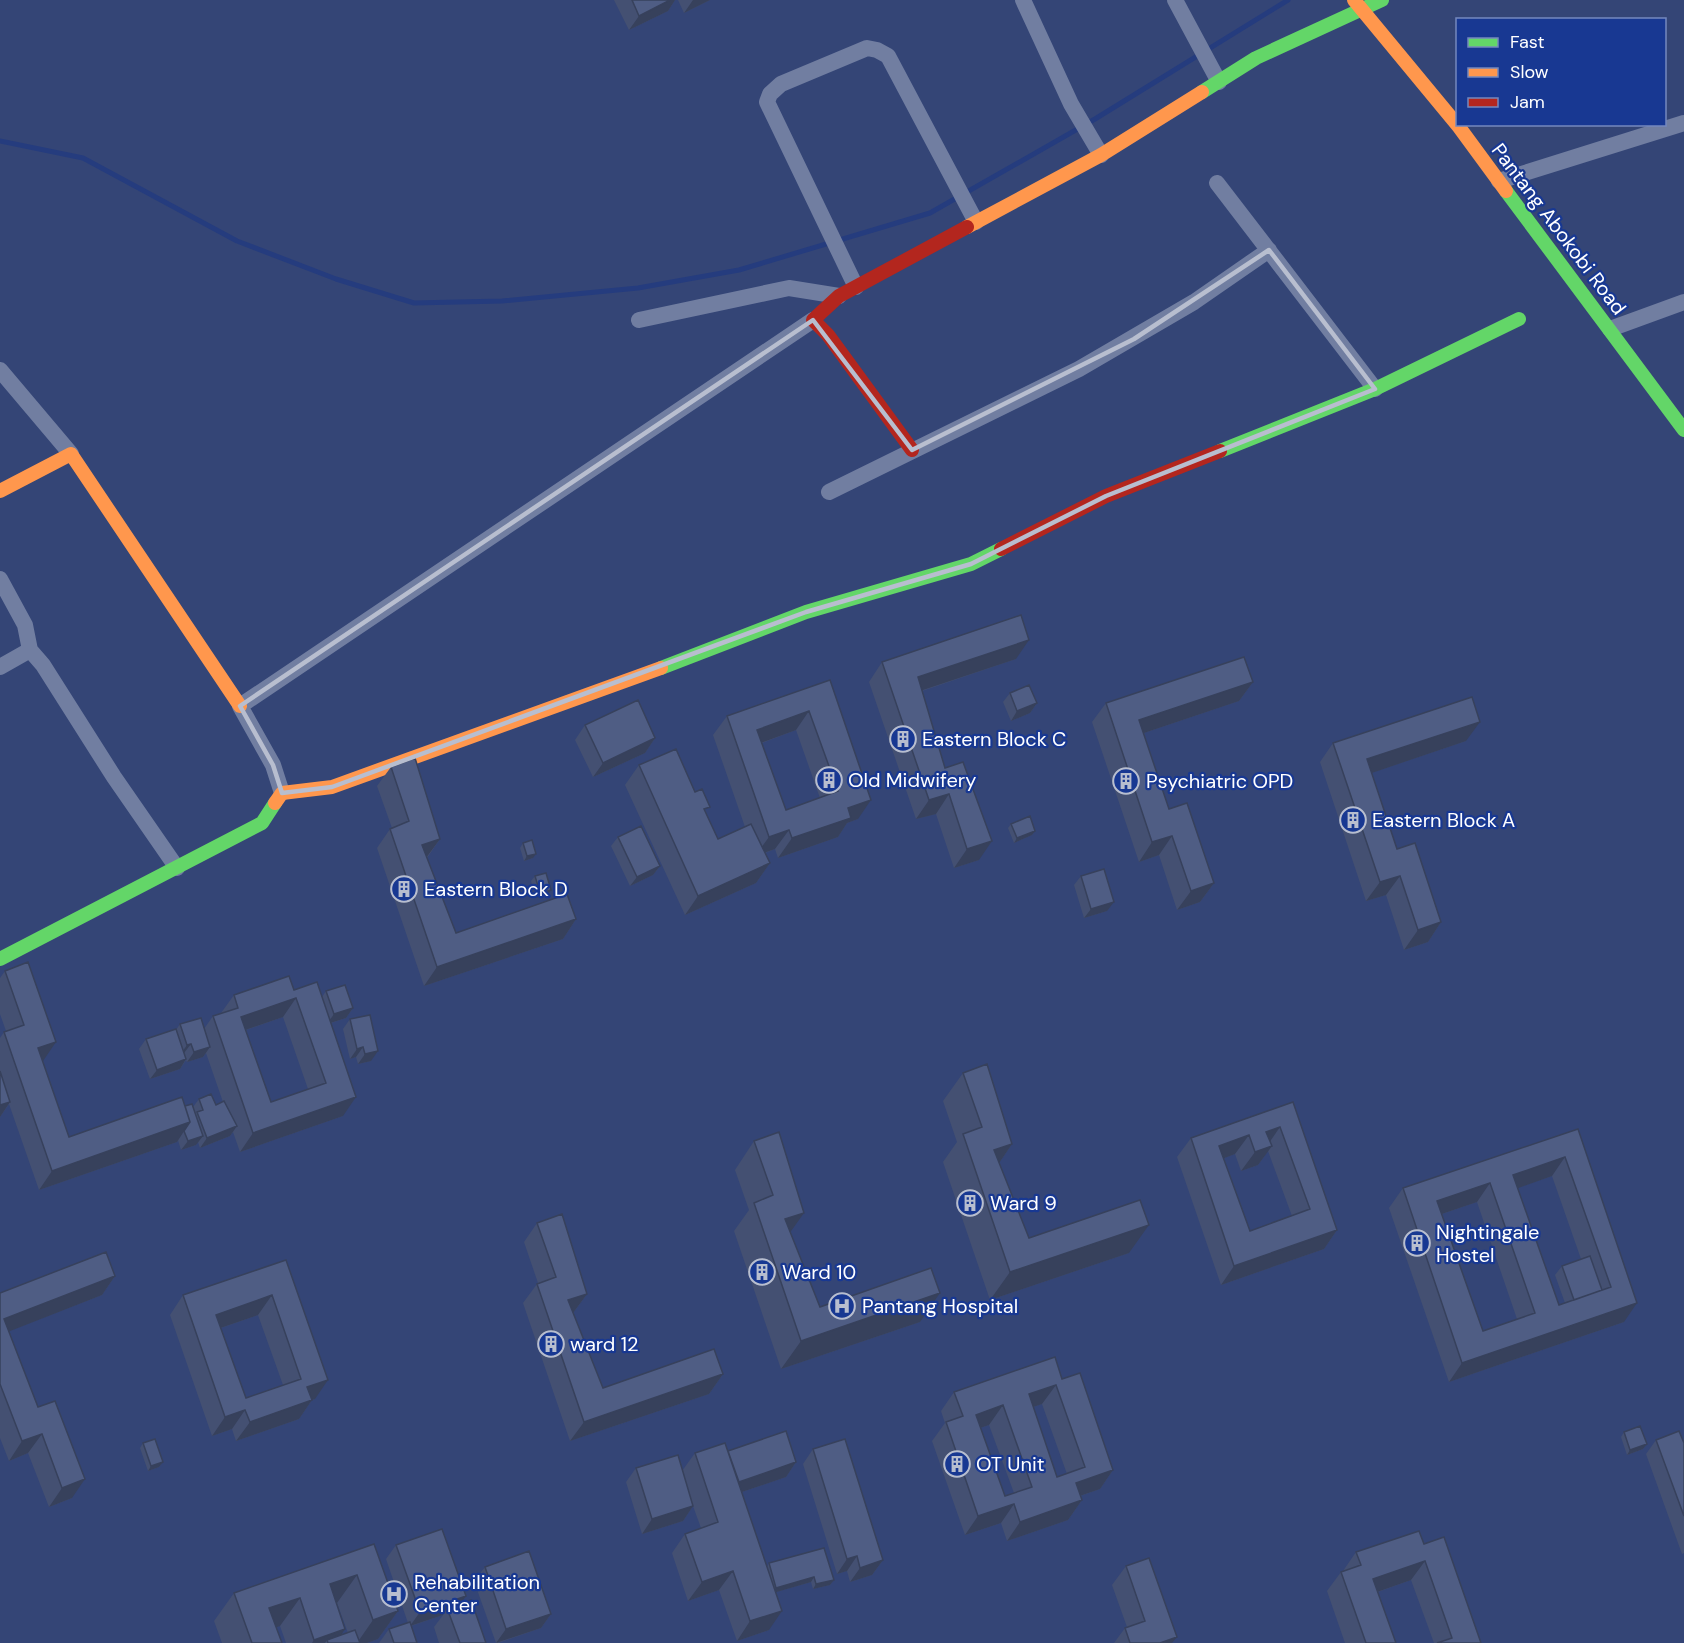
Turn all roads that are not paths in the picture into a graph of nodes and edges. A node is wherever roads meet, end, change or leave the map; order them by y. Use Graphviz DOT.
graph roads {
  1 [pos="1023,0"];
  2 [pos="1175,0"];
  3 [pos="1382,0"];
  4 [pos="1357,4"];
  5 [pos="1220,82"];
  6 [pos="1456,123"];
  7 [pos="1684,123"];
  8 [pos="1458,126"];
  9 [pos="1101,156"];
  10 [pos="1499,181"];
  11 [pos="1217,183"];
  12 [pos="976,222"];
  13 [pos="1269,250"];
  14 [pos="856,286"];
  15 [pos="839,296"];
  16 [pos="1684,302"];
  17 [pos="1519,319"];
  18 [pos="639,320"];
  19 [pos="813,320"];
  20 [pos="1610,329"];
  21 [pos="0,370"];
  22 [pos="1374,389"];
  23 [pos="1684,430"];
  24 [pos="912,450"];
  25 [pos="71,454"];
  26 [pos="0,491"];
  27 [pos="829,492"];
  28 [pos="0,579"];
  29 [pos="30,650"];
  30 [pos="0,667"];
  31 [pos="240,706"];
  32 [pos="282,793"];
  33 [pos="177,868"];
  34 [pos="0,959"];
  1 -- 9 [label="street"];
  2 -- 5 [label="street"];
  3 -- 4 [label="street"];
  4 -- 5 [label="street"];
  4 -- 6 [label="street, Pantang Abokobi Road"];
  5 -- 9 [label="street"];
  7 -- 10 [label="street"];
  8 -- 10 [label="street, Pantang Abokobi Road"];
  9 -- 12 [label="street"];
  10 -- 20 [label="street, Pantang Abokobi Road"];
  11 -- 13 [label="street"];
  12 -- 14 [label="street"];
  12 -- 14 [label="street"];
  13 -- 22 [label="street"];
  13 -- 24 [label="street"];
  14 -- 15 [label="street"];
  15 -- 18 [label="street"];
  15 -- 19 [label="street"];
  16 -- 20 [label="street"];
  17 -- 22 [label="street"];
  19 -- 24 [label="street"];
  19 -- 31 [label="street"];
  20 -- 23 [label="street, Pantang Abokobi Road"];
  21 -- 25 [label="street"];
  22 -- 32 [label="street"];
  24 -- 27 [label="street"];
  25 -- 26 [label="street"];
  25 -- 31 [label="street"];
  28 -- 29 [label="street"];
  29 -- 30 [label="street"];
  29 -- 33 [label="street"];
  31 -- 32 [label="street"];
  32 -- 33 [label="street"];
  33 -- 34 [label="street"];
}
